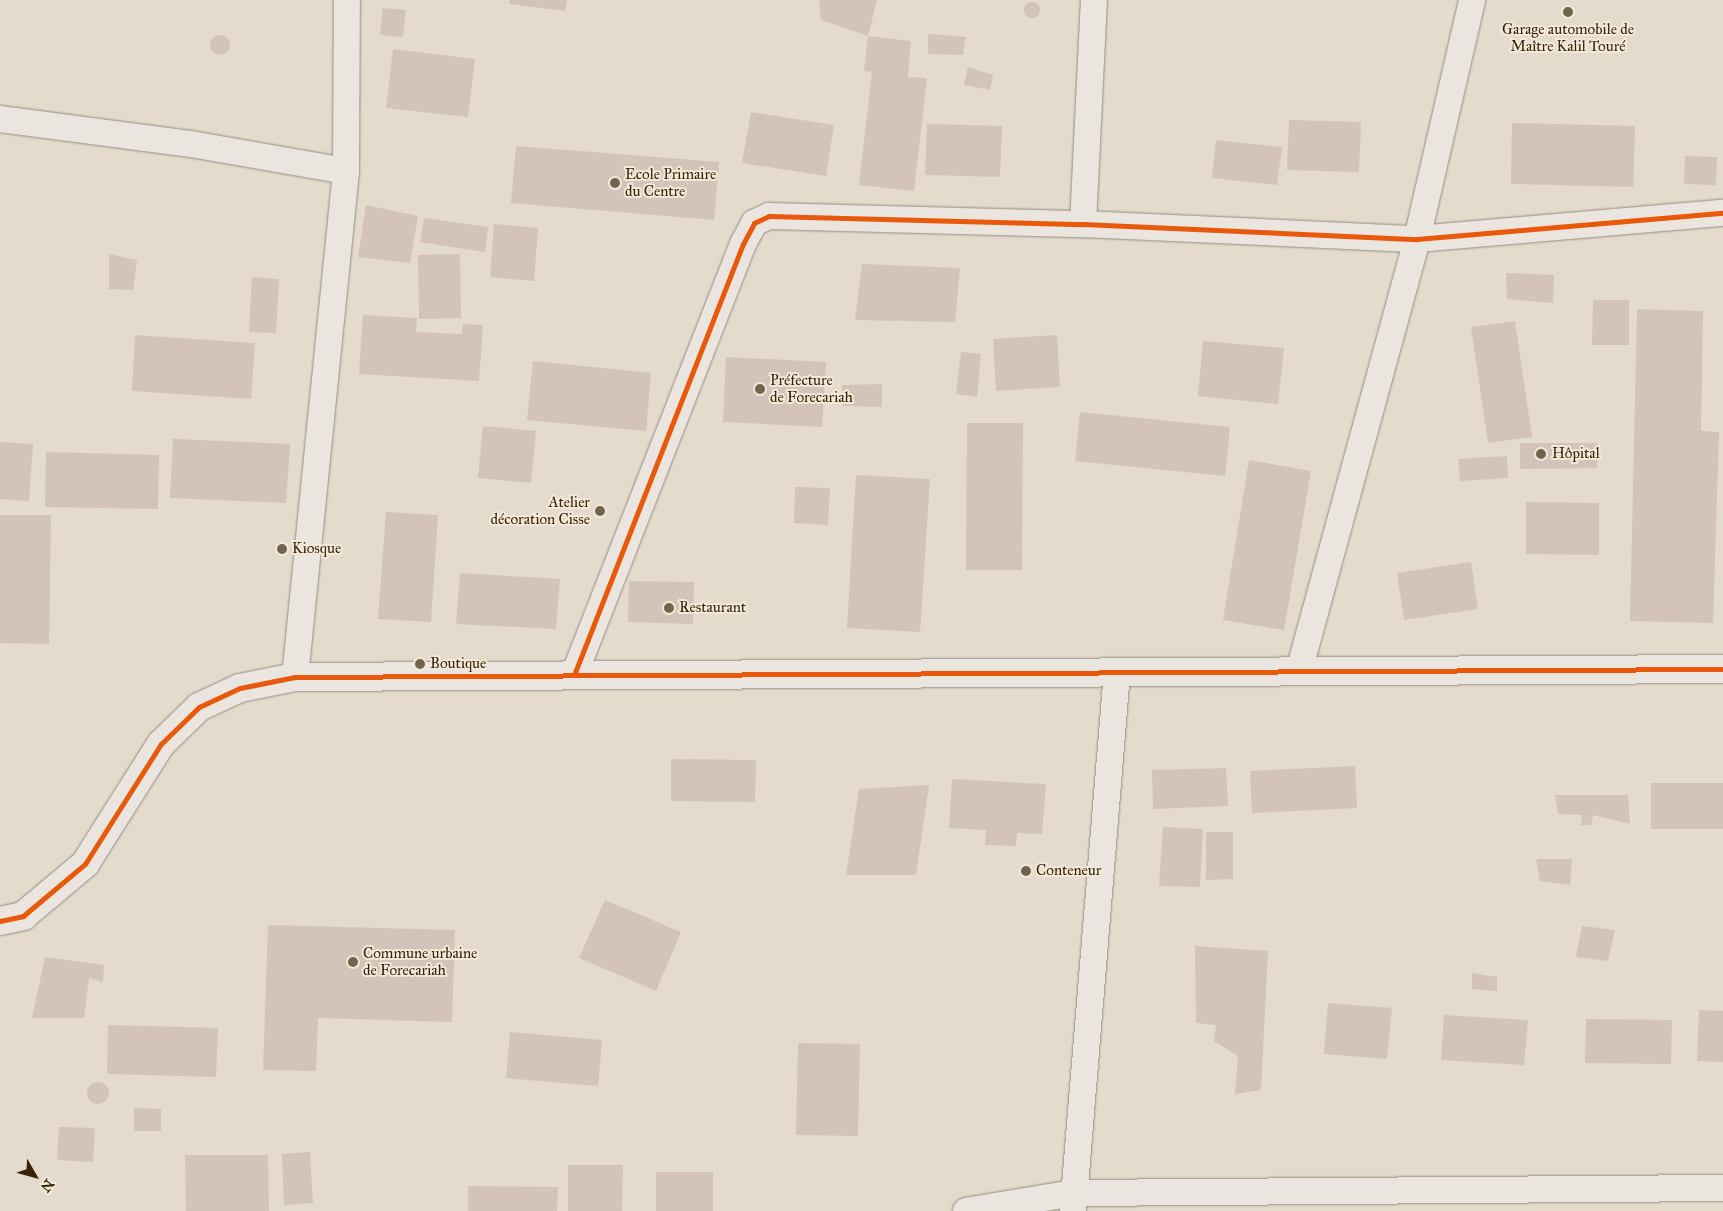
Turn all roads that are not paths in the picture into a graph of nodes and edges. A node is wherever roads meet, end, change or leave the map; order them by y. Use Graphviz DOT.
graph roads {
  1 [pos="347,0"];
  2 [pos="1094,0"];
  3 [pos="1472,0"];
  4 [pos="0,119"];
  5 [pos="346,171"];
  6 [pos="1723,213"];
  7 [pos="1083,224"];
  8 [pos="1417,239"];
  9 [pos="1723,669"];
  10 [pos="1299,671"];
  11 [pos="1116,672"];
  12 [pos="574,675"];
  13 [pos="295,677"];
  14 [pos="0,922"];
  15 [pos="1723,1188"];
  16 [pos="1073,1202"];
  17 [pos="966,1211"];
  1 -- 5 [label="street"];
  2 -- 7 [label="street"];
  3 -- 8 [label="street"];
  4 -- 5 [label="street"];
  5 -- 13 [label="street"];
  6 -- 8 [label="street"];
  7 -- 8 [label="street"];
  7 -- 12 [label="street"];
  8 -- 10 [label="street"];
  9 -- 10 [label="street"];
  10 -- 11 [label="street"];
  11 -- 12 [label="street"];
  11 -- 16 [label="street"];
  12 -- 13 [label="street"];
  13 -- 14 [label="street"];
  15 -- 16 [label="street"];
  16 -- 17 [label="street"];
}
